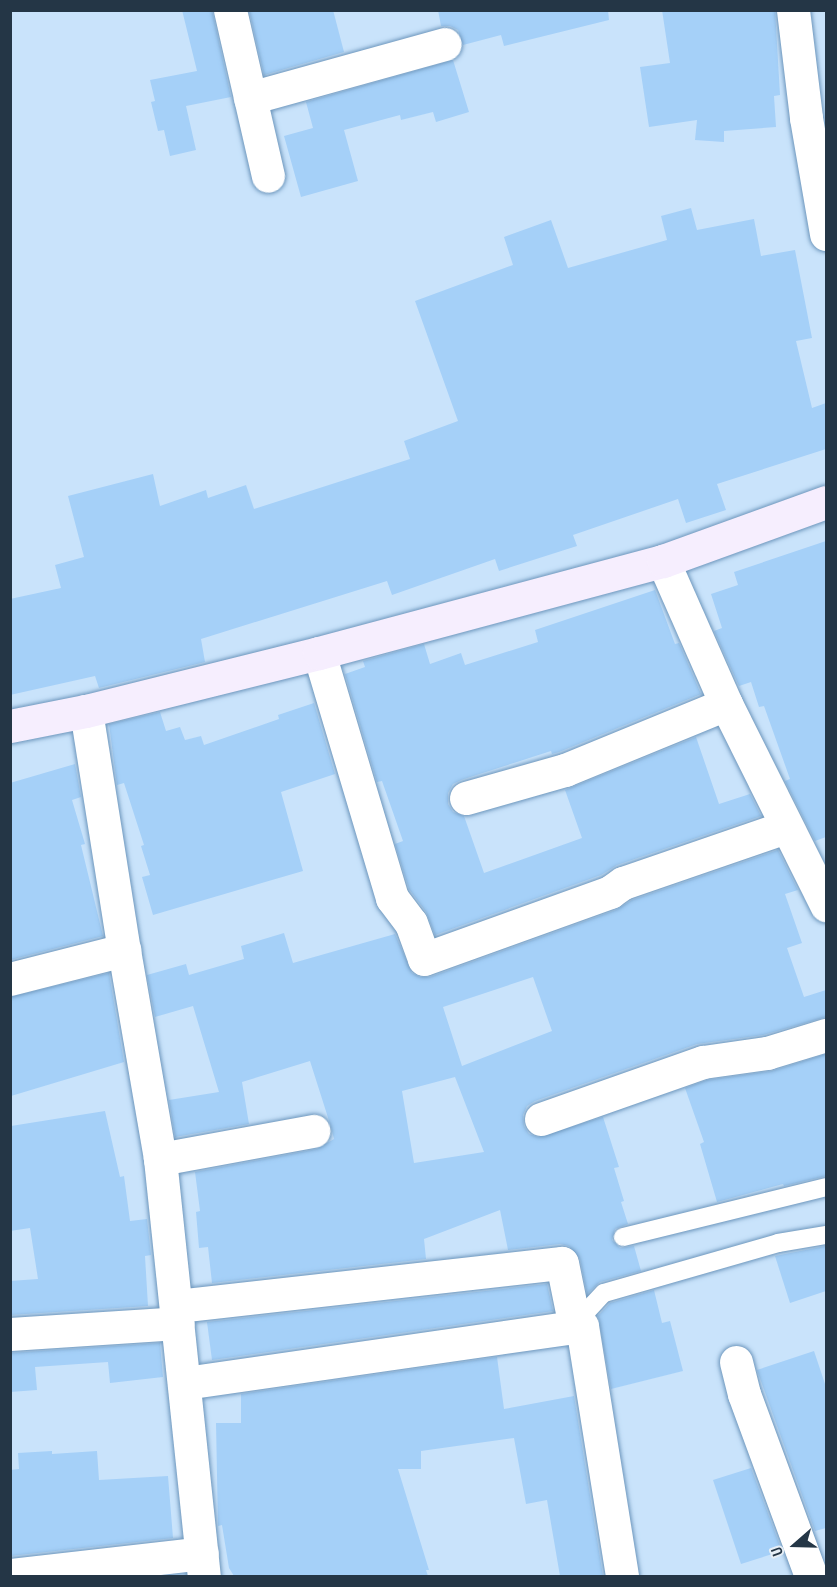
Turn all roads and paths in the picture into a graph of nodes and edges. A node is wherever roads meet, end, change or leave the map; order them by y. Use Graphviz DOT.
graph roads {
  1 [pos="230,10"];
  2 [pos="793,10"];
  3 [pos="445,44"];
  4 [pos="250,98"];
  5 [pos="818,131"];
  6 [pos="268,176"];
  7 [pos="826,234"];
  8 [pos="826,502"];
  9 [pos="663,561"];
  10 [pos="319,654"];
  11 [pos="726,704"];
  12 [pos="86,711"];
  13 [pos="10,726"];
  14 [pos="465,798"];
  15 [pos="786,827"];
  16 [pos="826,905"];
  17 [pos="124,950"];
  18 [pos="10,979"];
  19 [pos="826,1035"];
  20 [pos="541,1119"];
  21 [pos="313,1131"];
  22 [pos="160,1159"];
  23 [pos="826,1187"];
  24 [pos="826,1235"];
  25 [pos="623,1237"];
  26 [pos="178,1314"];
  27 [pos="579,1326"];
  28 [pos="10,1334"];
  29 [pos="736,1362"];
  30 [pos="184,1383"];
  31 [pos="203,1565"];
  32 [pos="10,1575"];
  33 [pos="622,1576"];
  34 [pos="811,1576"];
  1 -- 4 [label="street"];
  2 -- 5 [label="street"];
  3 -- 4 [label="street"];
  4 -- 6 [label="street"];
  5 -- 7 [label="street"];
  8 -- 9 [label="main road"];
  9 -- 10 [label="main road"];
  9 -- 11 [label="street"];
  10 -- 12 [label="main road"];
  10 -- 15 [label="street"];
  11 -- 14 [label="street"];
  11 -- 15 [label="street"];
  12 -- 13 [label="main road"];
  12 -- 17 [label="street"];
  15 -- 16 [label="street"];
  17 -- 18 [label="street"];
  17 -- 22 [label="street"];
  19 -- 20 [label="street"];
  21 -- 22 [label="street"];
  22 -- 26 [label="street"];
  23 -- 25 [label="lane"];
  24 -- 27 [label="lane"];
  26 -- 27 [label="street"];
  26 -- 28 [label="street"];
  26 -- 30 [label="street"];
  27 -- 30 [label="street"];
  27 -- 33 [label="street"];
  29 -- 34 [label="street"];
  30 -- 31 [label="street"];
  31 -- 32 [label="street"];
}
